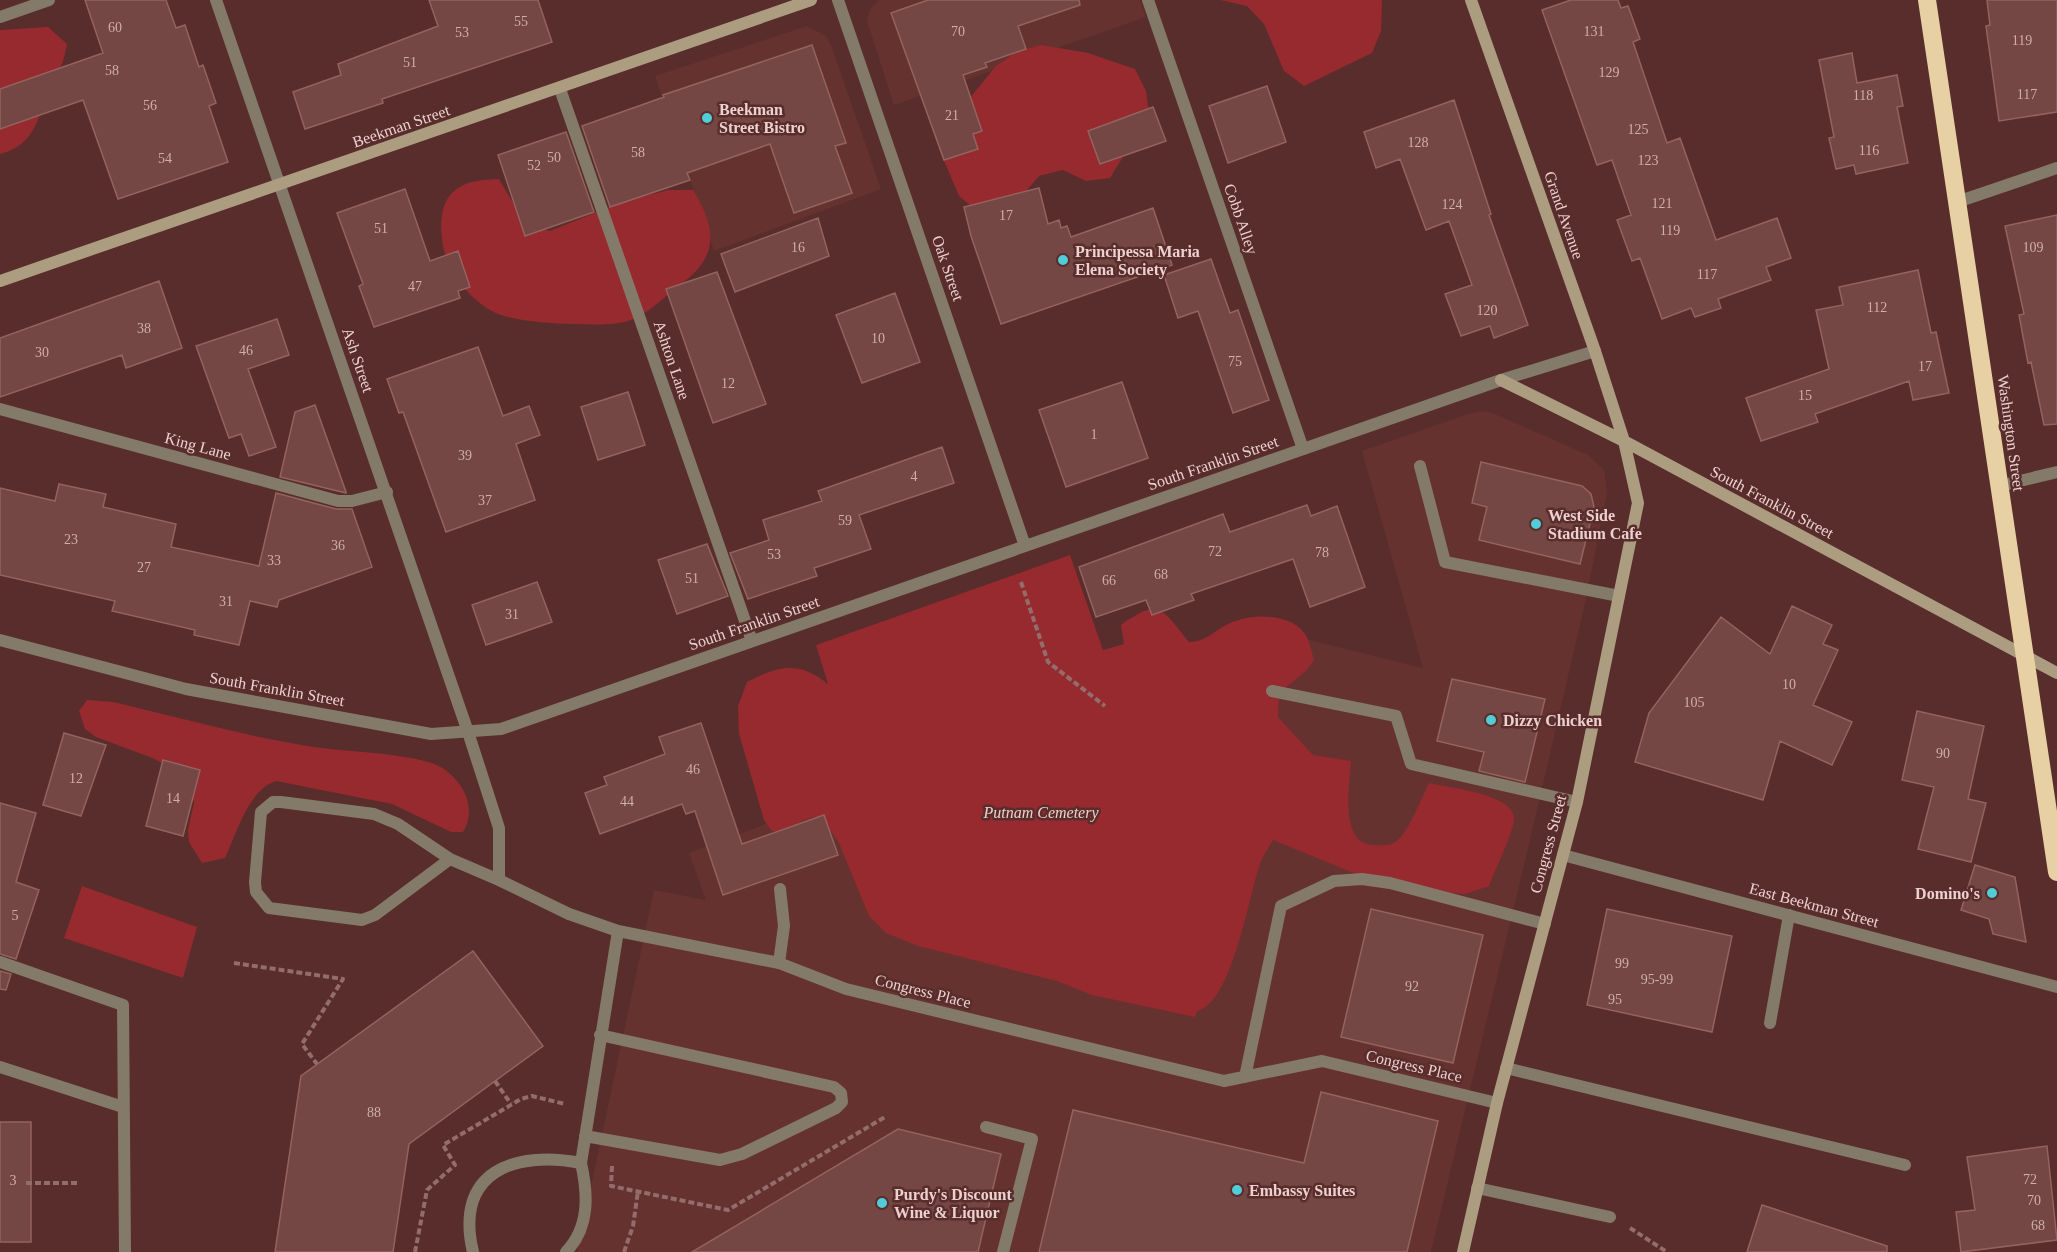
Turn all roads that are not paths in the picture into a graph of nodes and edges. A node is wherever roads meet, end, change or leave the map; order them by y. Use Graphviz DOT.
graph roads {
  1 [pos="49,0"];
  2 [pos="216,0"];
  3 [pos="811,0"];
  4 [pos="838,0"];
  5 [pos="1148,0"];
  6 [pos="1471,0"];
  7 [pos="1927,0"];
  8 [pos="0,17"];
  9 [pos="560,89"];
  10 [pos="2057,168"];
  11 [pos="279,184"];
  12 [pos="1957,202"];
  13 [pos="0,281"];
  14 [pos="1595,351"];
  15 [pos="1501,380"];
  16 [pos="0,409"];
  17 [pos="1624,441"];
  18 [pos="1304,449"];
  19 [pos="1420,466"];
  20 [pos="2057,472"];
  21 [pos="1999,486"];
  22 [pos="387,492"];
  23 [pos="1025,546"];
  24 [pos="1619,596"];
  25 [pos="0,640"];
  26 [pos="753,641"];
  27 [pos="2024,656"];
  28 [pos="2057,673"];
  29 [pos="1272,691"];
  30 [pos="468,732"];
  31 [pos="1577,802"];
  32 [pos="1563,855"];
  33 [pos="450,859"];
  34 [pos="2057,872"];
  35 [pos="499,880"];
  36 [pos="780,889"];
  37 [pos="1789,915"];
  38 [pos="1545,924"];
  39 [pos="618,931"];
  40 [pos="0,962"];
  41 [pos="779,963"];
  42 [pos="2057,987"];
  43 [pos="1770,1023"];
  44 [pos="600,1035"];
  45 [pos="0,1067"];
  46 [pos="1506,1068"];
  47 [pos="1245,1077"];
  48 [pos="1497,1103"];
  49 [pos="123,1107"];
  50 [pos="986,1127"];
  51 [pos="585,1136"];
  52 [pos="581,1163"];
  53 [pos="1905,1165"];
  54 [pos="1477,1188"];
  55 [pos="1610,1216"];
  56 [pos="125,1252"];
  57 [pos="473,1252"];
  58 [pos="566,1252"];
  59 [pos="1003,1252"];
  60 [pos="1463,1252"];
  1 -- 8 [label="street"];
  2 -- 11 [label="street, Ash Street"];
  3 -- 9 [label="street, Beekman Street"];
  4 -- 23 [label="street, Oak Street"];
  5 -- 18 [label="street, Cobb Alley"];
  6 -- 14 [label="street, Grand Avenue"];
  7 -- 12 [label="highway, Washington Street"];
  9 -- 11 [label="street, Beekman Street"];
  9 -- 26 [label="street, Ashton Lane"];
  10 -- 12 [label="street"];
  11 -- 13 [label="street, Beekman Street"];
  11 -- 22 [label="street, Ash Street"];
  12 -- 21 [label="highway, Washington Street"];
  14 -- 15 [label="street, South Franklin Street"];
  14 -- 17 [label="street, Grand Avenue"];
  15 -- 17 [label="street, South Franklin Street"];
  15 -- 18 [label="street, South Franklin Street"];
  16 -- 22 [label="street, King Lane"];
  17 -- 24 [label="street, Congress Street"];
  17 -- 27 [label="street, South Franklin Street"];
  18 -- 23 [label="street, South Franklin Street"];
  19 -- 24 [label="street"];
  20 -- 21 [label="street"];
  21 -- 27 [label="highway, Washington Street"];
  22 -- 30 [label="street, Ash Street"];
  23 -- 26 [label="street, South Franklin Street"];
  24 -- 31 [label="street, Congress Street"];
  25 -- 30 [label="street, South Franklin Street"];
  26 -- 30 [label="street, South Franklin Street"];
  27 -- 28 [label="street, South Franklin Street"];
  27 -- 34 [label="highway, Washington Street"];
  29 -- 31 [label="street"];
  30 -- 35 [label="street"];
  31 -- 32 [label="street, Congress Street"];
  32 -- 37 [label="street, East Beekman Street"];
  32 -- 38 [label="street, Congress Street"];
  33 -- 33 [label="street, Congress Place"];
  33 -- 35 [label="street, Congress Place"];
  35 -- 39 [label="street, Congress Place"];
  36 -- 41 [label="street"];
  37 -- 42 [label="street, East Beekman Street"];
  37 -- 43 [label="street"];
  38 -- 46 [label="street, Congress Street"];
  38 -- 47 [label="street"];
  39 -- 41 [label="street, Congress Place"];
  39 -- 44 [label="street"];
  40 -- 49 [label="street"];
  41 -- 47 [label="street, Congress Place"];
  44 -- 51 [label="street"];
  44 -- 51 [label="street"];
  45 -- 49 [label="street"];
  46 -- 48 [label="street, Congress Street"];
  46 -- 53 [label="street"];
  47 -- 48 [label="street, Congress Place"];
  48 -- 54 [label="street, Congress Street"];
  49 -- 56 [label="street"];
  50 -- 59 [label="street"];
  51 -- 52 [label="street"];
  52 -- 57 [label="street"];
  52 -- 58 [label="street"];
  54 -- 55 [label="street"];
  54 -- 60 [label="street, Congress Street"];
}
